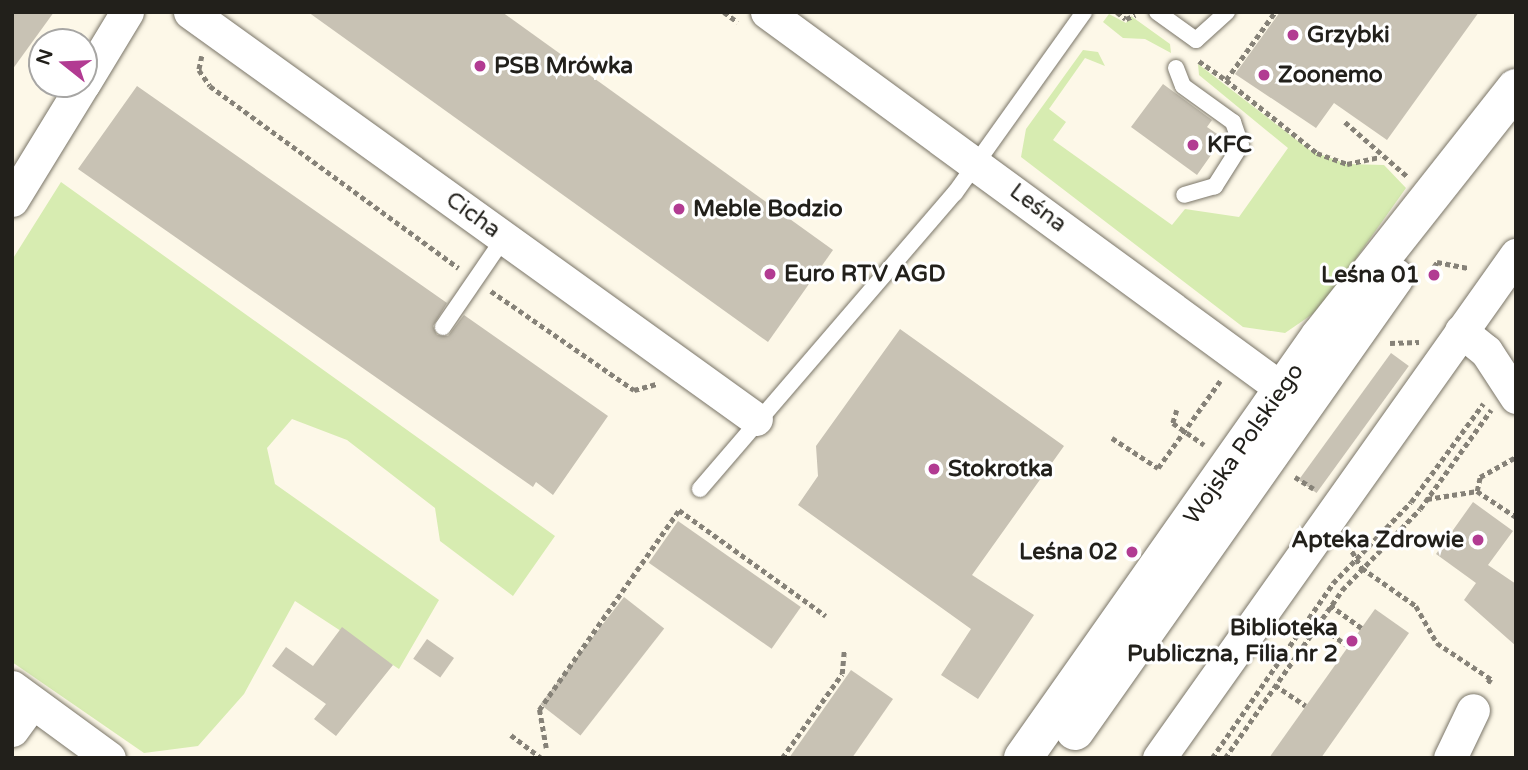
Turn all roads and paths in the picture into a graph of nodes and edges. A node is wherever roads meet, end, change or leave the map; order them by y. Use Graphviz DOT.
graph roads {
  1 [pos="128,12"];
  2 [pos="1084,12"];
  3 [pos="1157,12"];
  4 [pos="1227,12"];
  5 [pos="199,18"];
  6 [pos="789,19"];
  7 [pos="98,60"];
  8 [pos="1176,68"];
  9 [pos="1226,80"];
  10 [pos="1516,88"];
  11 [pos="75,98"];
  12 [pos="1345,122"];
  13 [pos="1478,141"];
  14 [pos="1380,157"];
  15 [pos="977,164"];
  16 [pos="1408,177"];
  17 [pos="1184,195"];
  18 [pos="12,200"];
  19 [pos="504,238"];
  20 [pos="1516,255"];
  21 [pos="475,280"];
  22 [pos="443,327"];
  23 [pos="1453,342"];
  24 [pos="1345,354"];
  25 [pos="690,371"];
  26 [pos="1223,377"];
  27 [pos="1509,386"];
  28 [pos="1295,398"];
  29 [pos="1177,410"];
  30 [pos="756,419"];
  31 [pos="1184,431"];
  32 [pos="1112,438"];
  33 [pos="1202,444"];
  34 [pos="1516,457"];
  35 [pos="700,489"];
  36 [pos="1478,491"];
  37 [pos="1427,499"];
  38 [pos="1516,517"];
  39 [pos="1331,605"];
  40 [pos="826,616"];
  41 [pos="1317,624"];
  42 [pos="1362,628"];
  43 [pos="1352,641"];
  44 [pos="844,651"];
  45 [pos="1275,685"];
  46 [pos="22,694"];
  47 [pos="1306,706"];
  48 [pos="1473,710"];
  49 [pos="12,730"];
  50 [pos="511,734"];
  51 [pos="546,748"];
  52 [pos="109,758"];
  53 [pos="542,758"];
  54 [pos="782,758"];
  55 [pos="1023,758"];
  56 [pos="1056,758"];
  57 [pos="1159,758"];
  58 [pos="1212,758"];
  59 [pos="1225,758"];
  60 [pos="1450,758"];
  1 -- 7 [label="street"];
  2 -- 15 [label="lane"];
  3 -- 4 [label="lane"];
  5 -- 19 [label="street, Cicha"];
  5 -- 21 [label="path"];
  6 -- 15 [label="street, Leśna"];
  8 -- 17 [label="lane"];
  9 -- 14 [label="path"];
  10 -- 13 [label="main road, Wojska Polskiego"];
  11 -- 18 [label="street"];
  12 -- 14 [label="path"];
  13 -- 24 [label="main road, Wojska Polskiego"];
  13 -- 28 [label="main road, Wojska Polskiego"];
  14 -- 16 [label="path"];
  15 -- 28 [label="street, Leśna"];
  15 -- 30 [label="lane"];
  19 -- 21 [label="lane"];
  19 -- 25 [label="street, Cicha"];
  20 -- 23 [label="street"];
  21 -- 22 [label="lane"];
  21 -- 25 [label="path"];
  23 -- 24 [label="path"];
  23 -- 27 [label="street"];
  23 -- 57 [label="street"];
  24 -- 28 [label="main road, Wojska Polskiego"];
  25 -- 30 [label="street, Cicha"];
  26 -- 31 [label="path"];
  27 -- 37 [label="path"];
  27 -- 58 [label="path"];
  28 -- 55 [label="main road, Wojska Polskiego"];
  28 -- 56 [label="main road, Wojska Polskiego"];
  29 -- 31 [label="path"];
  30 -- 35 [label="lane"];
  31 -- 32 [label="path"];
  31 -- 33 [label="path"];
  34 -- 36 [label="path"];
  36 -- 37 [label="path"];
  36 -- 38 [label="path"];
  37 -- 39 [label="path"];
  39 -- 41 [label="path"];
  39 -- 42 [label="path"];
  40 -- 51 [label="path"];
  41 -- 43 [label="path"];
  41 -- 45 [label="path"];
  44 -- 54 [label="path"];
  45 -- 47 [label="path"];
  45 -- 59 [label="path"];
  46 -- 49 [label="street"];
  46 -- 52 [label="street"];
  48 -- 60 [label="street"];
  50 -- 53 [label="path"];
}
